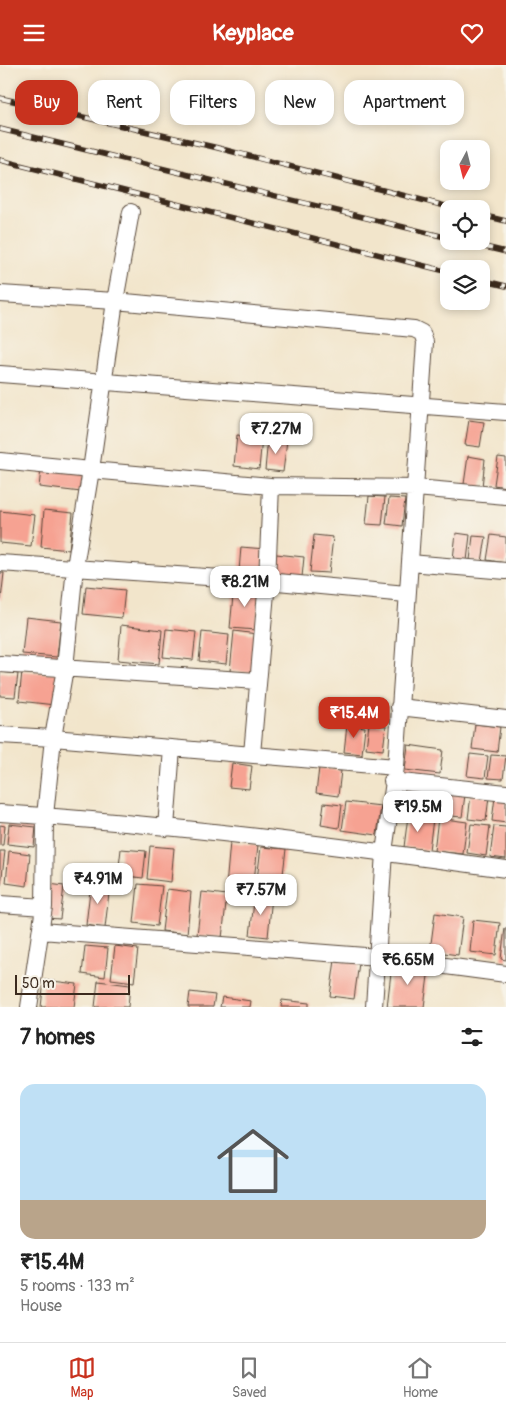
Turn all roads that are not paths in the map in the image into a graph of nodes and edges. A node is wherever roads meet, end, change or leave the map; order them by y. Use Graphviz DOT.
graph roads {
  1 [pos="131,212"];
  2 [pos="0,294"];
  3 [pos="115,301"];
  4 [pos="0,374"];
  5 [pos="103,382"];
  6 [pos="421,404"];
  7 [pos="506,412"];
  8 [pos="0,461"];
  9 [pos="91,470"];
  10 [pos="271,486"];
  11 [pos="416,488"];
  12 [pos="506,496"];
  13 [pos="0,563"];
  14 [pos="410,563"];
  15 [pos="75,567"];
  16 [pos="506,571"];
  17 [pos="266,581"];
  18 [pos="406,594"];
  19 [pos="0,665"];
  20 [pos="65,668"];
  21 [pos="257,681"];
  22 [pos="399,707"];
  23 [pos="506,719"];
  24 [pos="0,735"];
  25 [pos="53,738"];
  26 [pos="172,748"];
  27 [pos="252,754"];
  28 [pos="394,774"];
  29 [pos="506,793"];
  30 [pos="0,813"];
  31 [pos="45,816"];
  32 [pos="166,828"];
  33 [pos="384,852"];
  34 [pos="506,869"];
  35 [pos="0,904"];
  36 [pos="44,907"];
  37 [pos="41,931"];
  38 [pos="378,957"];
  39 [pos="506,974"];
  40 [pos="29,1007"];
  41 [pos="374,1007"];
  1 -- 3 [label="street"];
  2 -- 3 [label="street"];
  3 -- 5 [label="street"];
  3 -- 6 [label="street"];
  4 -- 5 [label="street"];
  5 -- 6 [label="street"];
  5 -- 9 [label="street"];
  6 -- 7 [label="street"];
  6 -- 11 [label="street"];
  8 -- 9 [label="street"];
  9 -- 10 [label="street"];
  9 -- 15 [label="street"];
  10 -- 11 [label="street"];
  10 -- 17 [label="street"];
  11 -- 12 [label="street"];
  11 -- 14 [label="street"];
  13 -- 15 [label="street"];
  14 -- 16 [label="street"];
  14 -- 18 [label="street"];
  15 -- 17 [label="street"];
  15 -- 20 [label="street"];
  17 -- 18 [label="street"];
  17 -- 21 [label="street"];
  18 -- 22 [label="street"];
  19 -- 20 [label="street"];
  20 -- 21 [label="street"];
  20 -- 25 [label="street"];
  21 -- 27 [label="street"];
  22 -- 23 [label="street"];
  22 -- 28 [label="street"];
  24 -- 25 [label="street"];
  25 -- 26 [label="street"];
  25 -- 31 [label="street"];
  26 -- 27 [label="street"];
  26 -- 32 [label="street"];
  27 -- 28 [label="street"];
  28 -- 29 [label="street"];
  28 -- 33 [label="street"];
  30 -- 31 [label="street"];
  31 -- 32 [label="street"];
  31 -- 36 [label="street"];
  32 -- 33 [label="street"];
  33 -- 34 [label="street"];
  33 -- 38 [label="street"];
  35 -- 36 [label="street"];
  36 -- 37 [label="street"];
  37 -- 38 [label="street"];
  37 -- 40 [label="street"];
  38 -- 39 [label="street"];
  38 -- 41 [label="street"];
}
